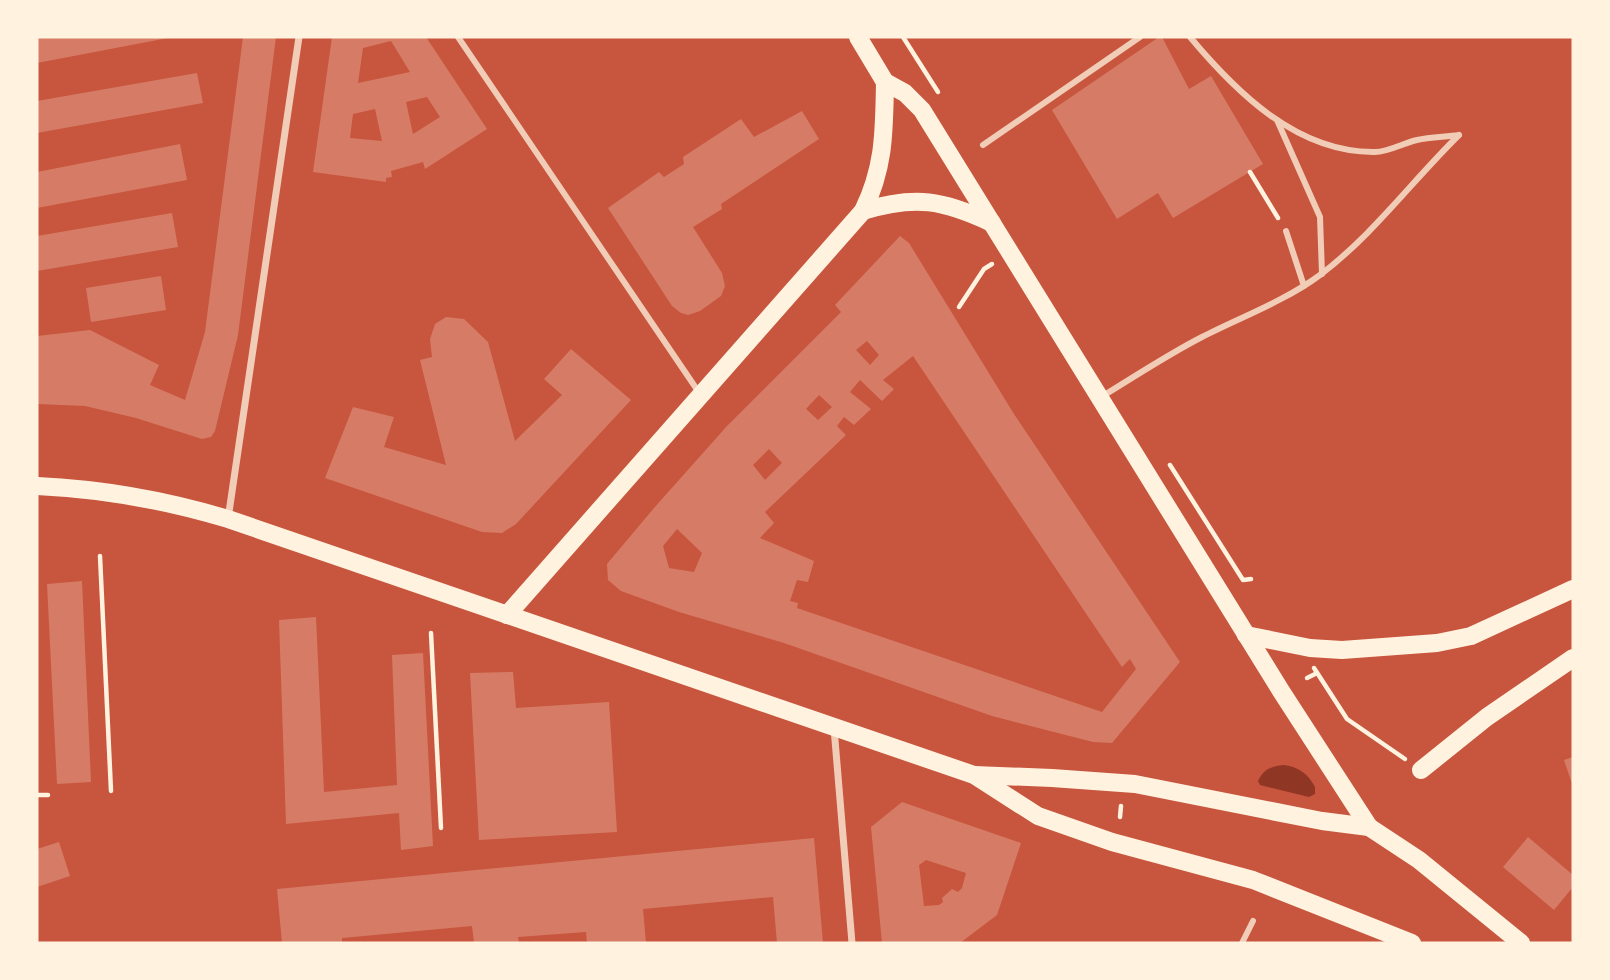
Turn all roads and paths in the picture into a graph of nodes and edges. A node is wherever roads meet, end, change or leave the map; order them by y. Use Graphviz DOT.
graph roads {
  1 [pos="299,37"];
  2 [pos="458,37"];
  3 [pos="858,37"];
  4 [pos="1140,37"];
  5 [pos="1190,37"];
  6 [pos="885,82"];
  7 [pos="1277,119"];
  8 [pos="983,145"];
  9 [pos="1250,172"];
  10 [pos="863,211"];
  11 [pos="992,223"];
  12 [pos="1286,231"];
  13 [pos="992,264"];
  14 [pos="1322,274"];
  15 [pos="1304,286"];
  16 [pos="959,307"];
  17 [pos="701,396"];
  18 [pos="1101,397"];
  19 [pos="37,486"];
  20 [pos="228,519"];
  21 [pos="100,555"];
  22 [pos="1251,579"];
  23 [pos="1242,580"];
  24 [pos="1573,589"];
  25 [pos="507,615"];
  26 [pos="431,633"];
  27 [pos="1246,635"];
  28 [pos="1573,657"];
  29 [pos="1307,678"];
  30 [pos="834,727"];
  31 [pos="1401,756"];
  32 [pos="1421,770"];
  33 [pos="974,775"];
  34 [pos="111,791"];
  35 [pos="48,794"];
  36 [pos="37,795"];
  37 [pos="1121,806"];
  38 [pos="1119,817"];
  39 [pos="1369,827"];
  40 [pos="441,828"];
  41 [pos="1253,921"];
  42 [pos="852,943"];
  43 [pos="1242,943"];
  44 [pos="1412,943"];
  45 [pos="1521,943"];
  1 -- 20 [label="street"];
  2 -- 17 [label="street"];
  3 -- 6 [label="main road"];
  4 -- 8 [label="street"];
  5 -- 7 [label="street"];
  6 -- 10 [label="main road"];
  6 -- 11 [label="main road"];
  7 -- 14 [label="street"];
  7 -- 14 [label="street"];
  9 -- 12 [label="path"];
  10 -- 11 [label="main road"];
  10 -- 17 [label="main road"];
  11 -- 18 [label="main road"];
  12 -- 15 [label="street"];
  13 -- 16 [label="path"];
  14 -- 15 [label="street"];
  15 -- 18 [label="street"];
  17 -- 25 [label="main road"];
  18 -- 27 [label="main road"];
  19 -- 20 [label="main road"];
  20 -- 25 [label="main road"];
  21 -- 34 [label="path"];
  22 -- 23 [label="path"];
  24 -- 27 [label="main road"];
  25 -- 30 [label="main road"];
  26 -- 40 [label="path"];
  27 -- 39 [label="main road"];
  28 -- 32 [label="main road"];
  29 -- 31 [label="path"];
  30 -- 33 [label="main road"];
  30 -- 42 [label="street"];
  33 -- 39 [label="main road"];
  33 -- 44 [label="main road"];
  35 -- 36 [label="path"];
  37 -- 38 [label="path"];
  39 -- 45 [label="main road"];
  41 -- 43 [label="street"];
}
